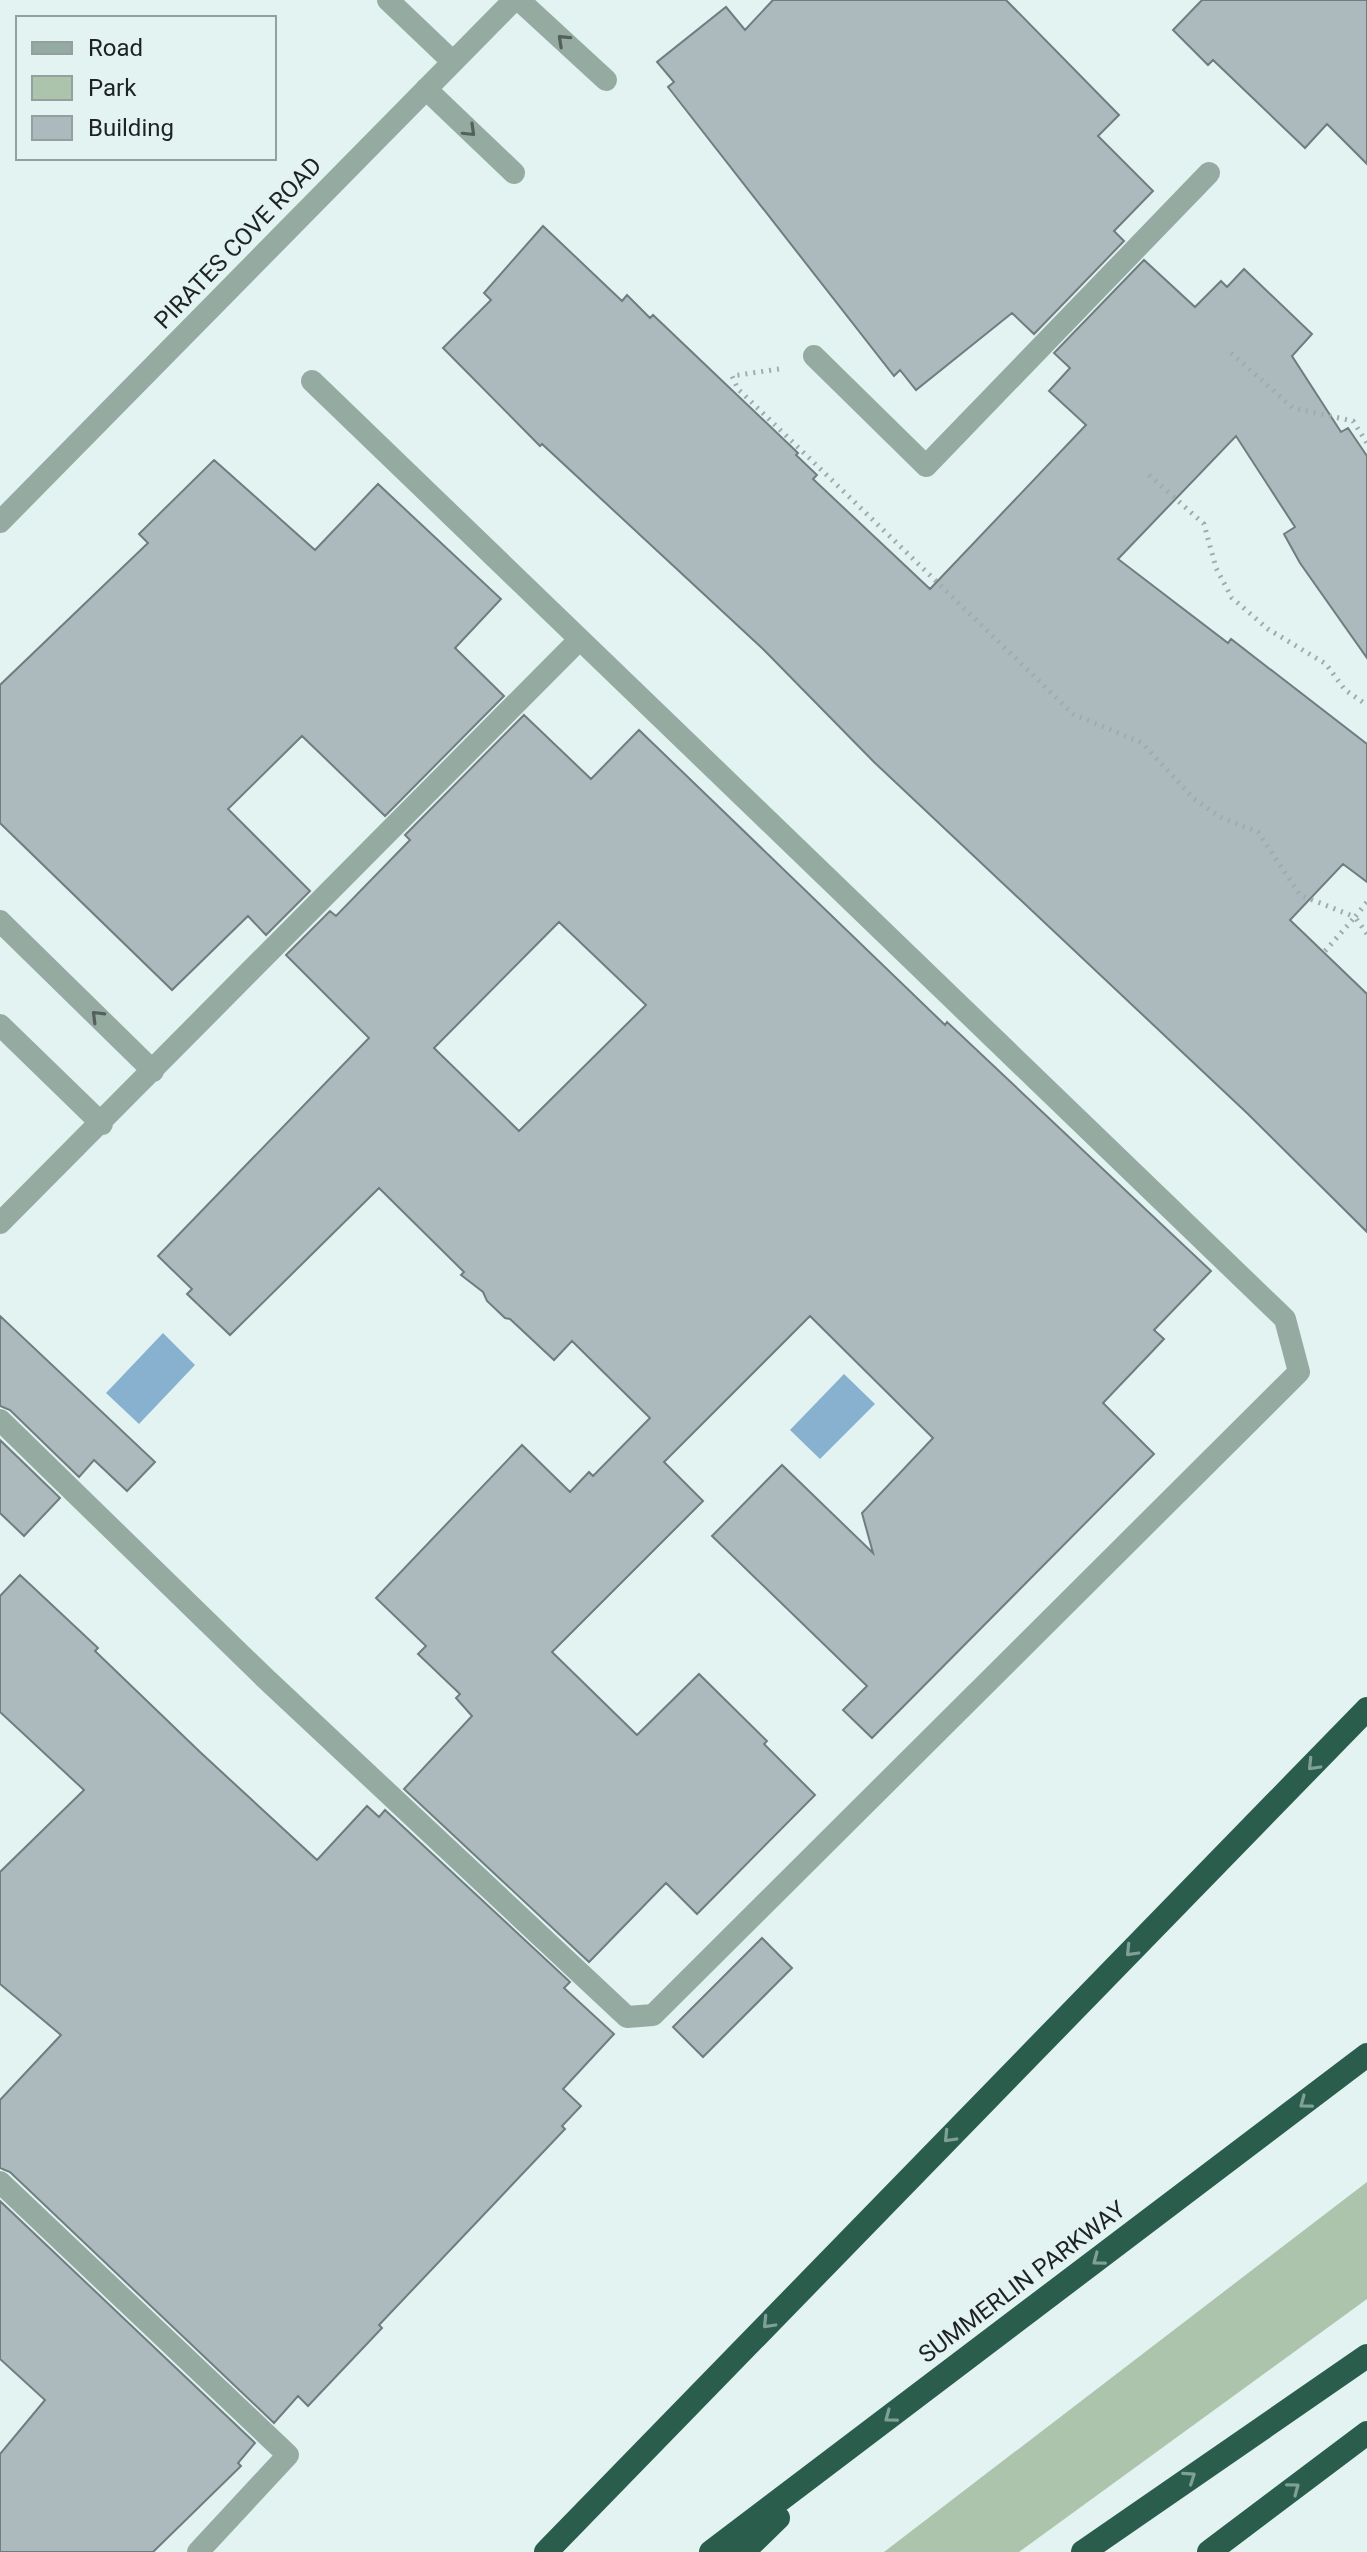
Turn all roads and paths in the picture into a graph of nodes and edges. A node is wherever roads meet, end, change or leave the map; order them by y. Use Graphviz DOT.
graph roads {
  1 [pos="388,0"];
  2 [pos="517,0"];
  3 [pos="453,62"];
  4 [pos="606,80"];
  5 [pos="426,89"];
  6 [pos="514,173"];
  7 [pos="1209,173"];
  8 [pos="1231,353"];
  9 [pos="814,356"];
  10 [pos="312,381"];
  11 [pos="1367,443"];
  12 [pos="1149,475"];
  13 [pos="0,522"];
  14 [pos="579,640"];
  15 [pos="1367,705"];
  16 [pos="1367,902"];
  17 [pos="1355,917"];
  18 [pos="0,921"];
  19 [pos="1367,934"];
  20 [pos="1325,951"];
  21 [pos="0,1025"];
  22 [pos="153,1071"];
  23 [pos="102,1124"];
  24 [pos="0,1223"];
  25 [pos="0,1420"];
  26 [pos="1367,1709"];
  27 [pos="1367,2055"];
  28 [pos="0,2182"];
  29 [pos="1367,2356"];
  30 [pos="1367,2433"];
  31 [pos="851,2446"];
  32 [pos="198,2552"];
  33 [pos="546,2552"];
  34 [pos="711,2552"];
  35 [pos="743,2552"];
  36 [pos="1083,2552"];
  37 [pos="1209,2552"];
  1 -- 3 [label="street"];
  2 -- 3 [label="street, PIRATES COVE ROAD"];
  4 -- 2 [label="street, one-way"];
  3 -- 5 [label="street, PIRATES COVE ROAD"];
  5 -- 6 [label="street, one-way"];
  5 -- 13 [label="street, PIRATES COVE ROAD"];
  7 -- 9 [label="street"];
  8 -- 11 [label="path"];
  9 -- 17 [label="path"];
  10 -- 14 [label="street"];
  12 -- 15 [label="path"];
  14 -- 22 [label="street"];
  14 -- 25 [label="street"];
  16 -- 17 [label="path"];
  17 -- 19 [label="path"];
  17 -- 20 [label="path"];
  22 -- 18 [label="street, one-way"];
  21 -- 23 [label="street"];
  22 -- 23 [label="street"];
  23 -- 24 [label="street"];
  26 -- 33 [label="highway, one-way"];
  27 -- 31 [label="highway, SUMMERLIN PARKWAY, one-way"];
  28 -- 32 [label="street"];
  36 -- 29 [label="highway, one-way"];
  37 -- 30 [label="highway, one-way"];
  31 -- 34 [label="highway, SUMMERLIN PARKWAY"];
  31 -- 35 [label="highway"];
}
